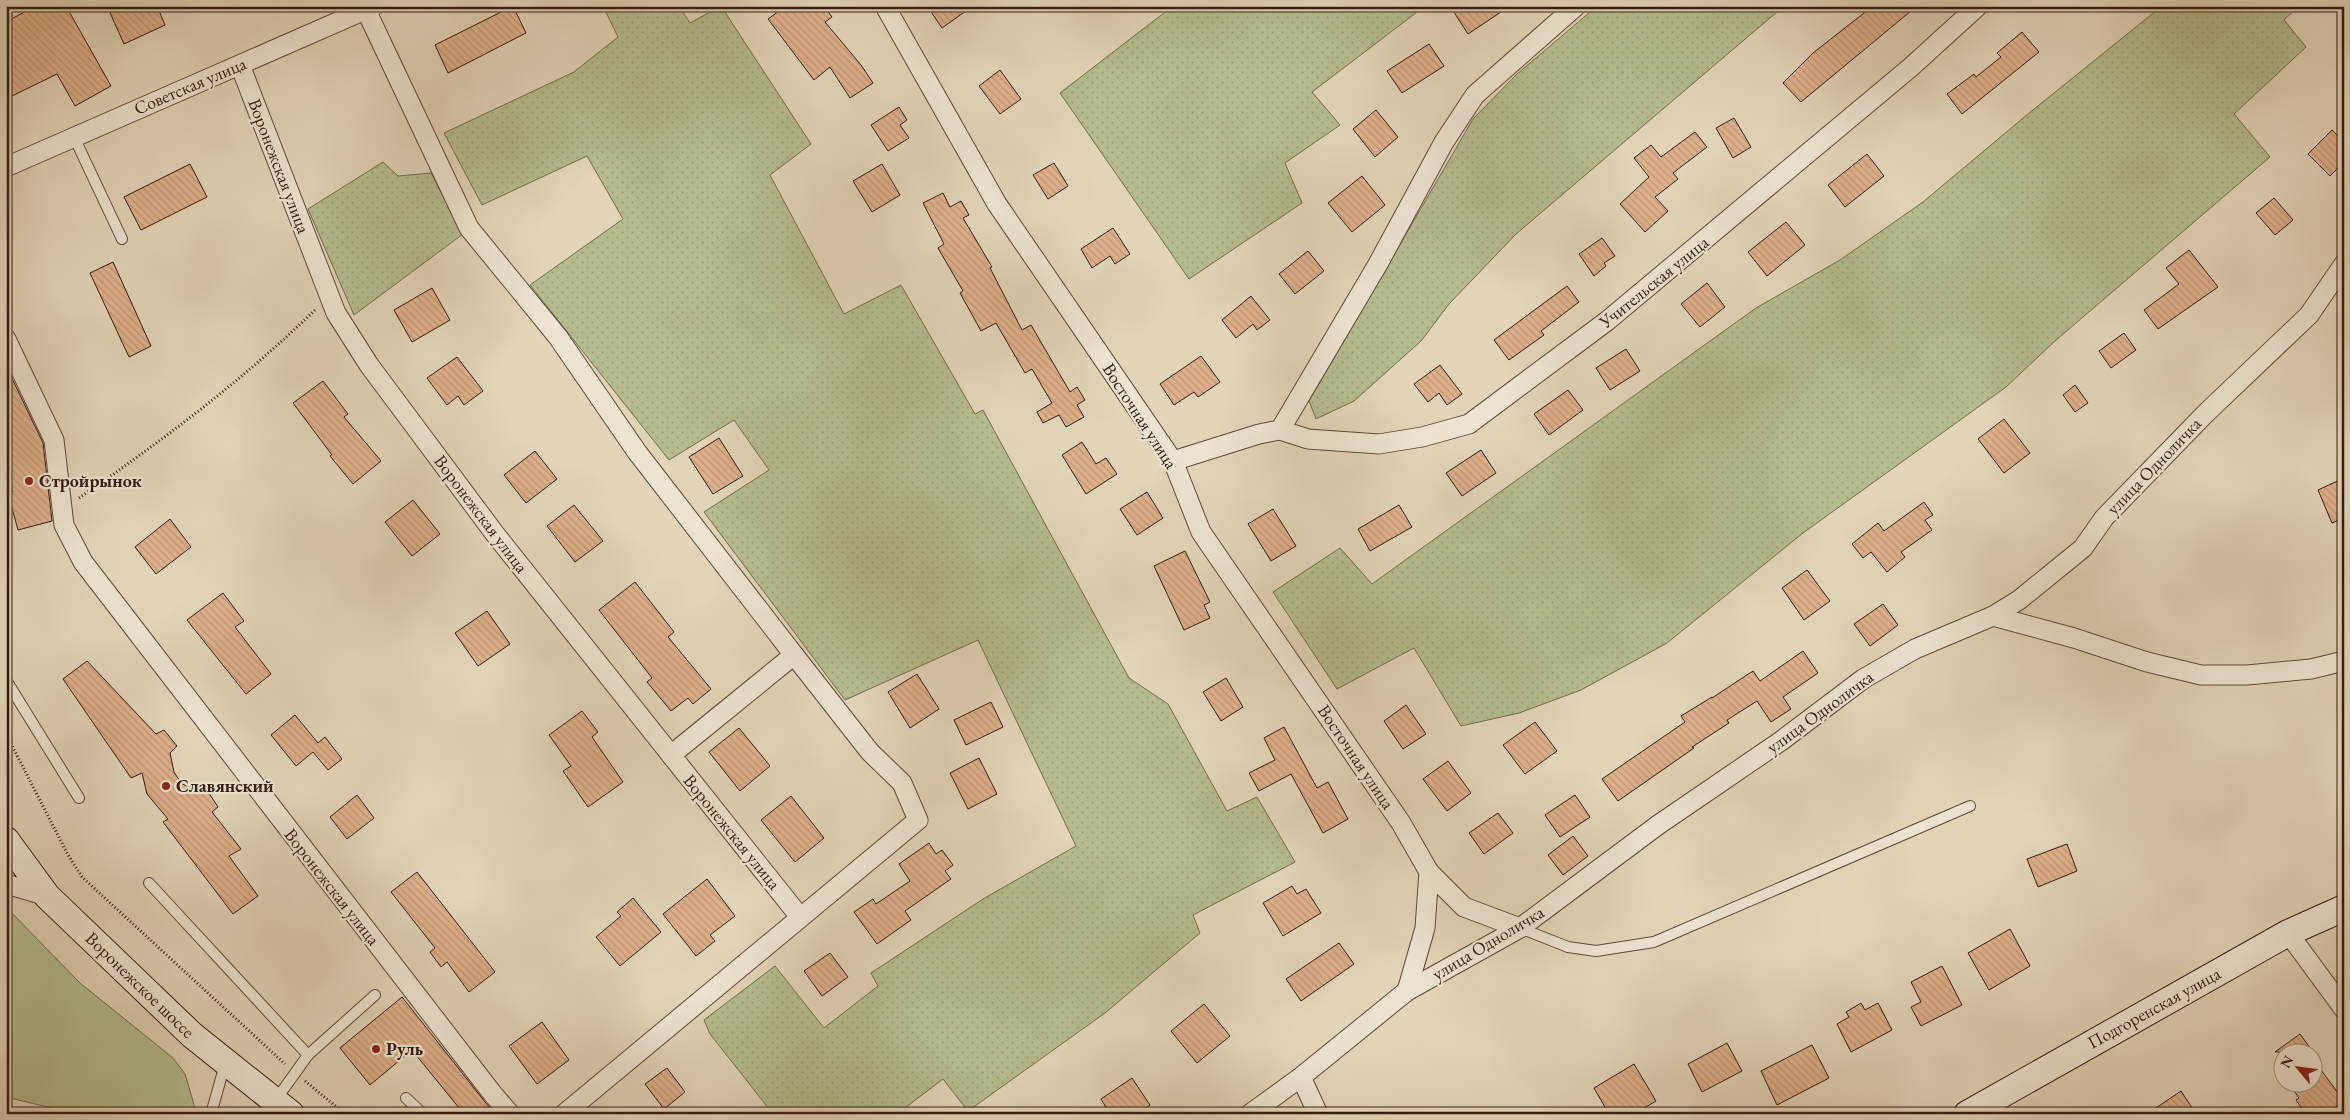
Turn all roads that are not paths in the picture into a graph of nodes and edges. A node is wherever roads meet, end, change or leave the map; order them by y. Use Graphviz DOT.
graph roads {
  1 [pos="885,6"];
  2 [pos="1576,6"];
  3 [pos="1978,6"];
  4 [pos="370,8"];
  5 [pos="240,65"];
  6 [pos="74,137"];
  7 [pos="6,167"];
  8 [pos="122,239"];
  9 [pos="2344,264"];
  10 [pos="6,340"];
  11 [pos="1280,430"];
  12 [pos="1173,462"];
  13 [pos="1993,616"];
  14 [pos="794,655"];
  15 [pos="2344,661"];
  16 [pos="6,680"];
  17 [pos="670,755"];
  18 [pos="79,798"];
  19 [pos="1970,806"];
  20 [pos="6,840"];
  21 [pos="1429,872"];
  22 [pos="6,884"];
  23 [pos="149,884"];
  24 [pos="47,896"];
  25 [pos="2344,908"];
  26 [pos="800,917"];
  27 [pos="1520,928"];
  28 [pos="2288,933"];
  29 [pos="1407,991"];
  30 [pos="374,995"];
  31 [pos="2344,1009"];
  32 [pos="308,1055"];
  33 [pos="225,1062"];
  34 [pos="1301,1077"];
  35 [pos="406,1098"];
  36 [pos="283,1108"];
  37 [pos="1971,1113"];
  38 [pos="212,1114"];
  39 [pos="423,1114"];
  40 [pos="510,1114"];
  41 [pos="564,1114"];
  42 [pos="1250,1114"];
  43 [pos="1318,1114"];
  1 -- 12 [label="street, Восточная улица"];
  2 -- 11 [label="street"];
  3 -- 11 [label="street, Учительская улица"];
  4 -- 5 [label="street, Советская улица"];
  4 -- 14 [label="street"];
  5 -- 6 [label="street, Советская улица"];
  5 -- 17 [label="street, Воронежская улица"];
  6 -- 7 [label="street, Советская улица"];
  6 -- 8 [label="lane"];
  9 -- 13 [label="street, улица Одноличка"];
  10 -- 40 [label="street, Воронежская улица"];
  11 -- 12 [label="street, Учительская улица"];
  12 -- 21 [label="street, Восточная улица"];
  13 -- 15 [label="street"];
  13 -- 27 [label="street, улица Одноличка"];
  14 -- 17 [label="street"];
  14 -- 26 [label="street"];
  16 -- 18 [label="lane"];
  17 -- 26 [label="street, Воронежская улица"];
  19 -- 27 [label="lane"];
  20 -- 24 [label="street, Воронежское шоссе"];
  21 -- 27 [label="street, Восточная улица"];
  21 -- 29 [label="street"];
  22 -- 24 [label="street"];
  23 -- 32 [label="lane"];
  24 -- 33 [label="street, Воронежское шоссе"];
  25 -- 28 [label="street, Подгоренская улица"];
  26 -- 41 [label="street"];
  27 -- 29 [label="street, улица Одноличка"];
  28 -- 31 [label="street"];
  28 -- 37 [label="street, Подгоренская улица"];
  29 -- 34 [label="street, улица Одноличка"];
  30 -- 32 [label="lane"];
  32 -- 36 [label="lane"];
  33 -- 36 [label="street, Воронежское шоссе"];
  33 -- 38 [label="lane"];
  34 -- 42 [label="street, улица Одноличка"];
  34 -- 43 [label="street"];
  35 -- 39 [label="lane"];
}
